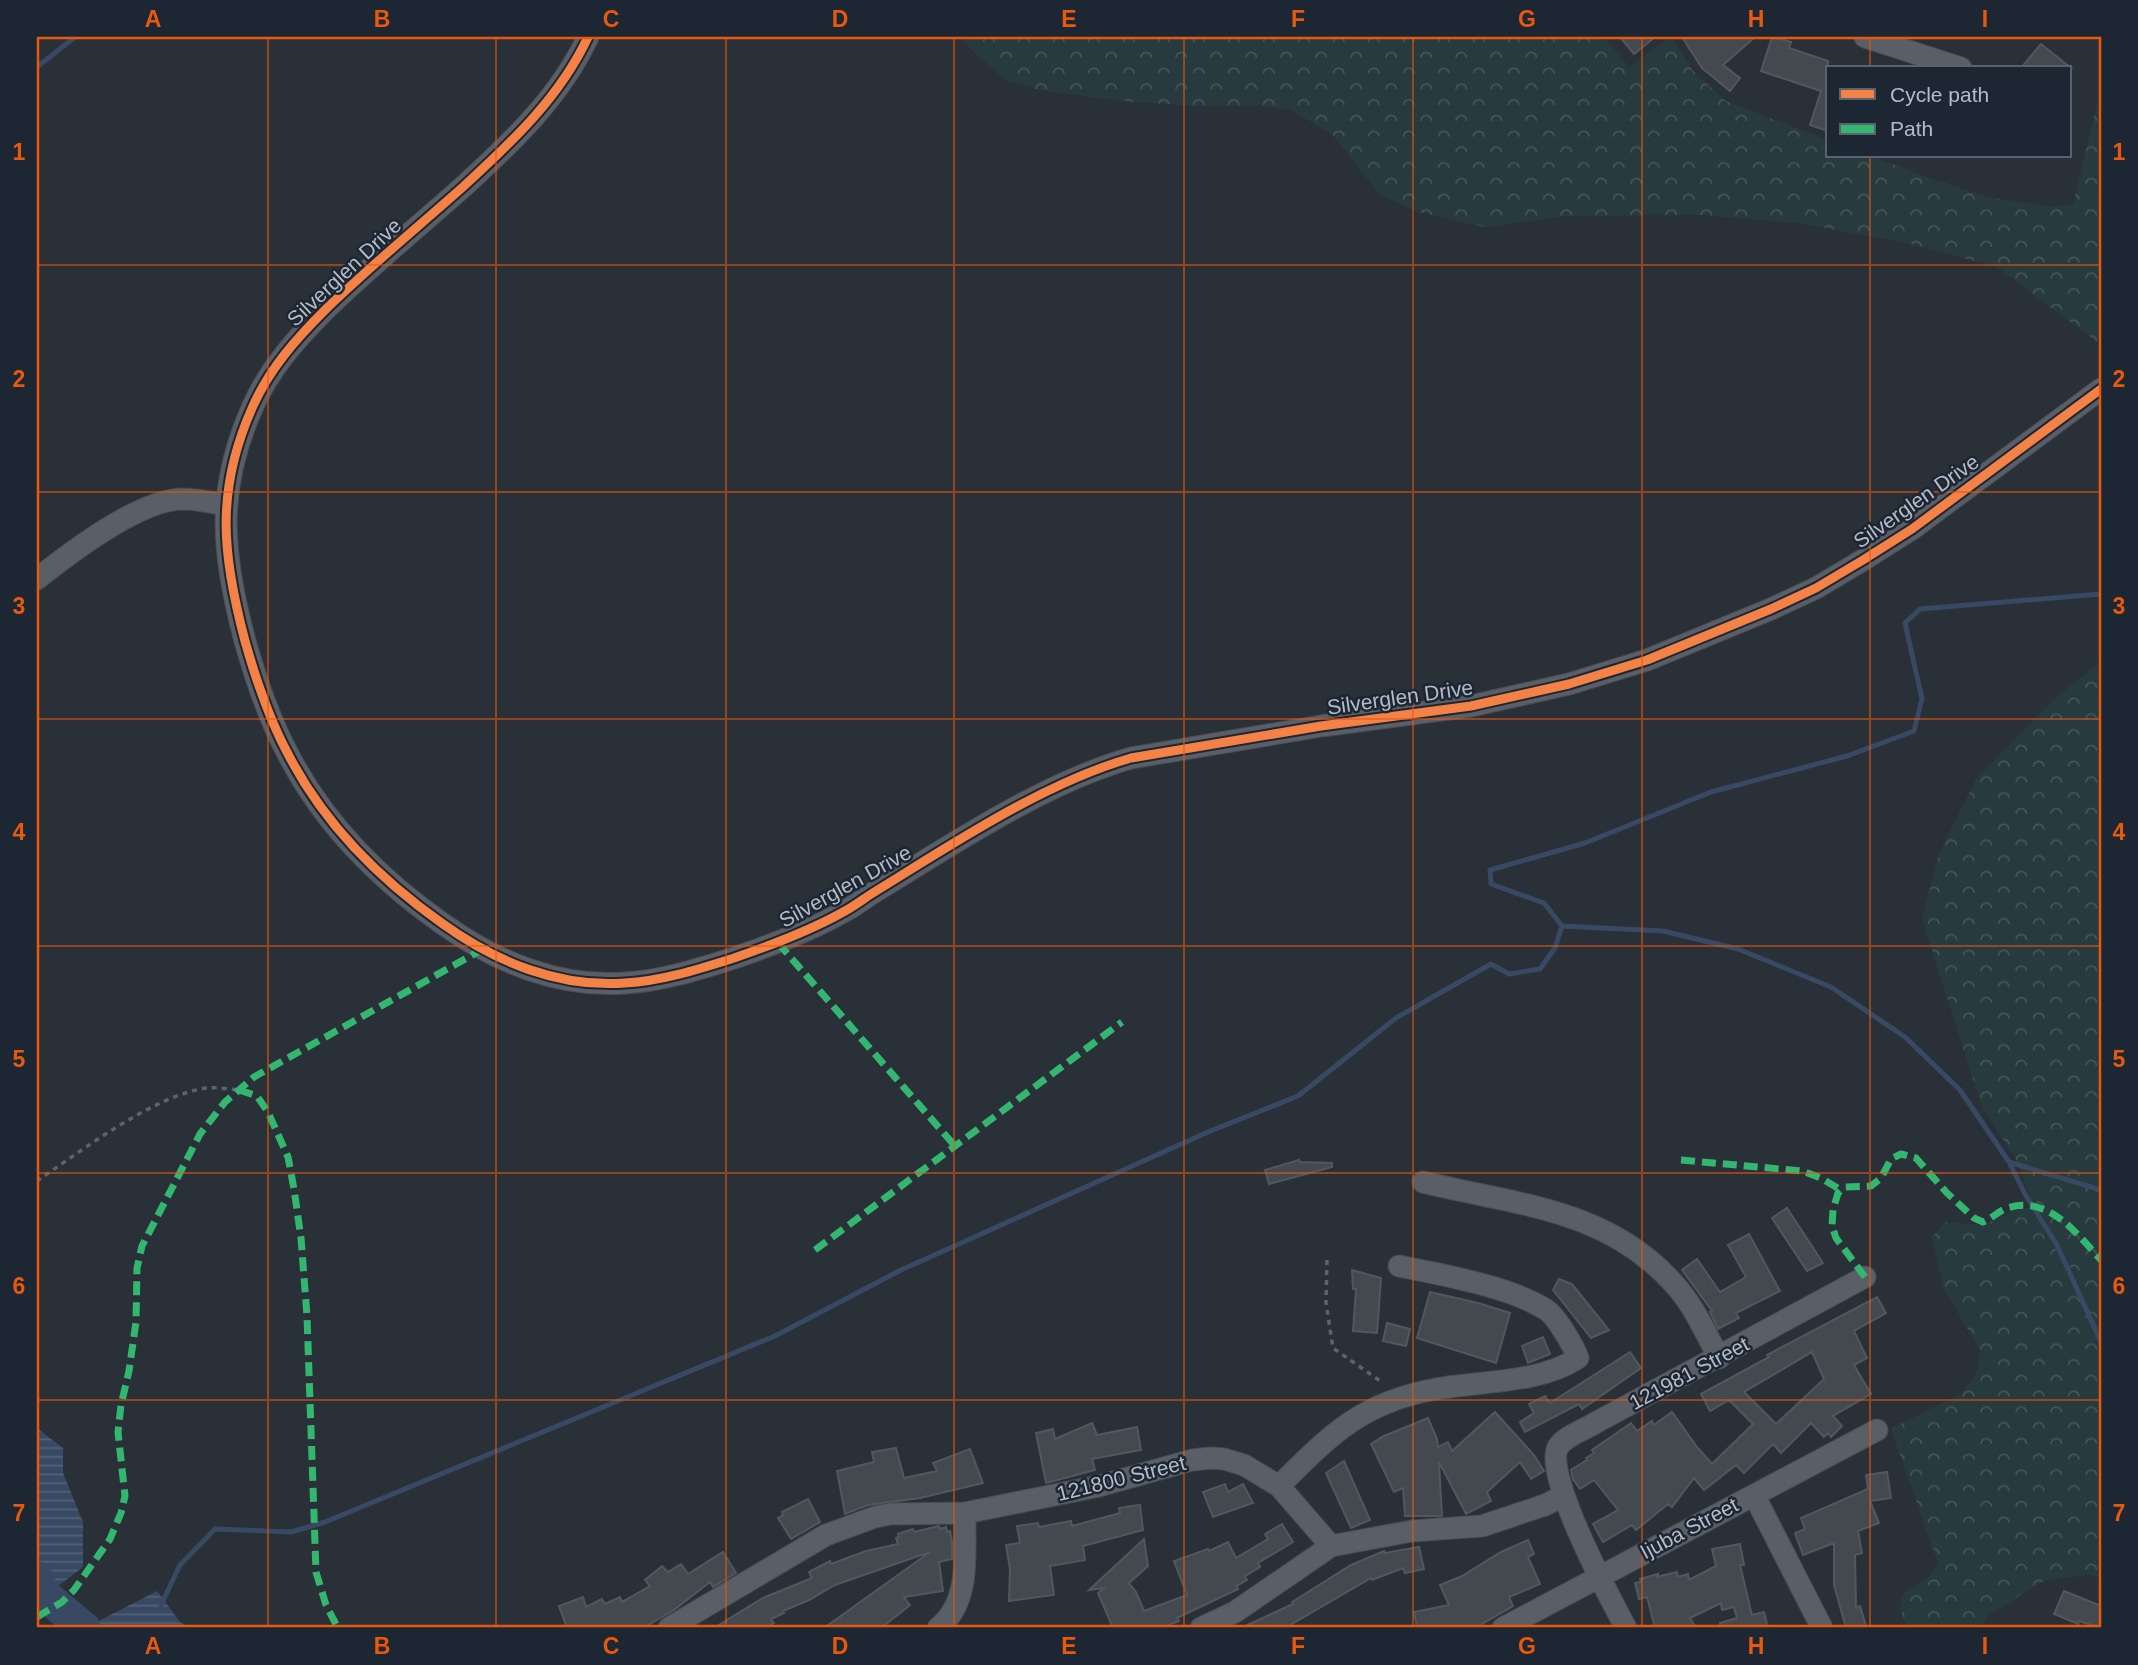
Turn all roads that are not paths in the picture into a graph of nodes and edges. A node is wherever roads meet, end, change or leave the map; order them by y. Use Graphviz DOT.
graph roads {
  1 [pos="588,37"];
  2 [pos="1865,37"];
  3 [pos="1955,66"];
  4 [pos="2101,389"];
  5 [pos="225,505"];
  6 [pos="37,579"];
  7 [pos="1423,1182"];
  8 [pos="1399,1266"];
  9 [pos="1865,1277"];
  10 [pos="1719,1358"];
  11 [pos="1877,1430"];
  12 [pos="1279,1486"];
  13 [pos="1754,1495"];
  14 [pos="1563,1496"];
  15 [pos="965,1513"];
  16 [pos="1331,1546"];
  17 [pos="1600,1577"];
  18 [pos="669,1628"];
  19 [pos="938,1628"];
  20 [pos="1201,1628"];
  21 [pos="1503,1628"];
  22 [pos="1626,1628"];
  23 [pos="1822,1628"];
  1 -- 5 [label="street, Silverglen Drive"];
  2 -- 3 [label="street"];
  4 -- 5 [label="street, Silverglen Drive"];
  5 -- 6 [label="street"];
  7 -- 10 [label="street"];
  8 -- 12 [label="street"];
  9 -- 10 [label="street, 121981 Street"];
  10 -- 14 [label="street, 121981 Street"];
  11 -- 13 [label="street, Ijuba Street"];
  12 -- 15 [label="street, 121800 Street"];
  12 -- 16 [label="street, 121800 Street"];
  13 -- 17 [label="street, Ijuba Street"];
  13 -- 23 [label="street"];
  14 -- 16 [label="street"];
  14 -- 17 [label="street, 121981 Street"];
  15 -- 18 [label="street, 121800 Street"];
  15 -- 19 [label="street"];
  16 -- 20 [label="street"];
  17 -- 21 [label="street, Ijuba Street"];
  17 -- 22 [label="street, 121981 Street"];
}
